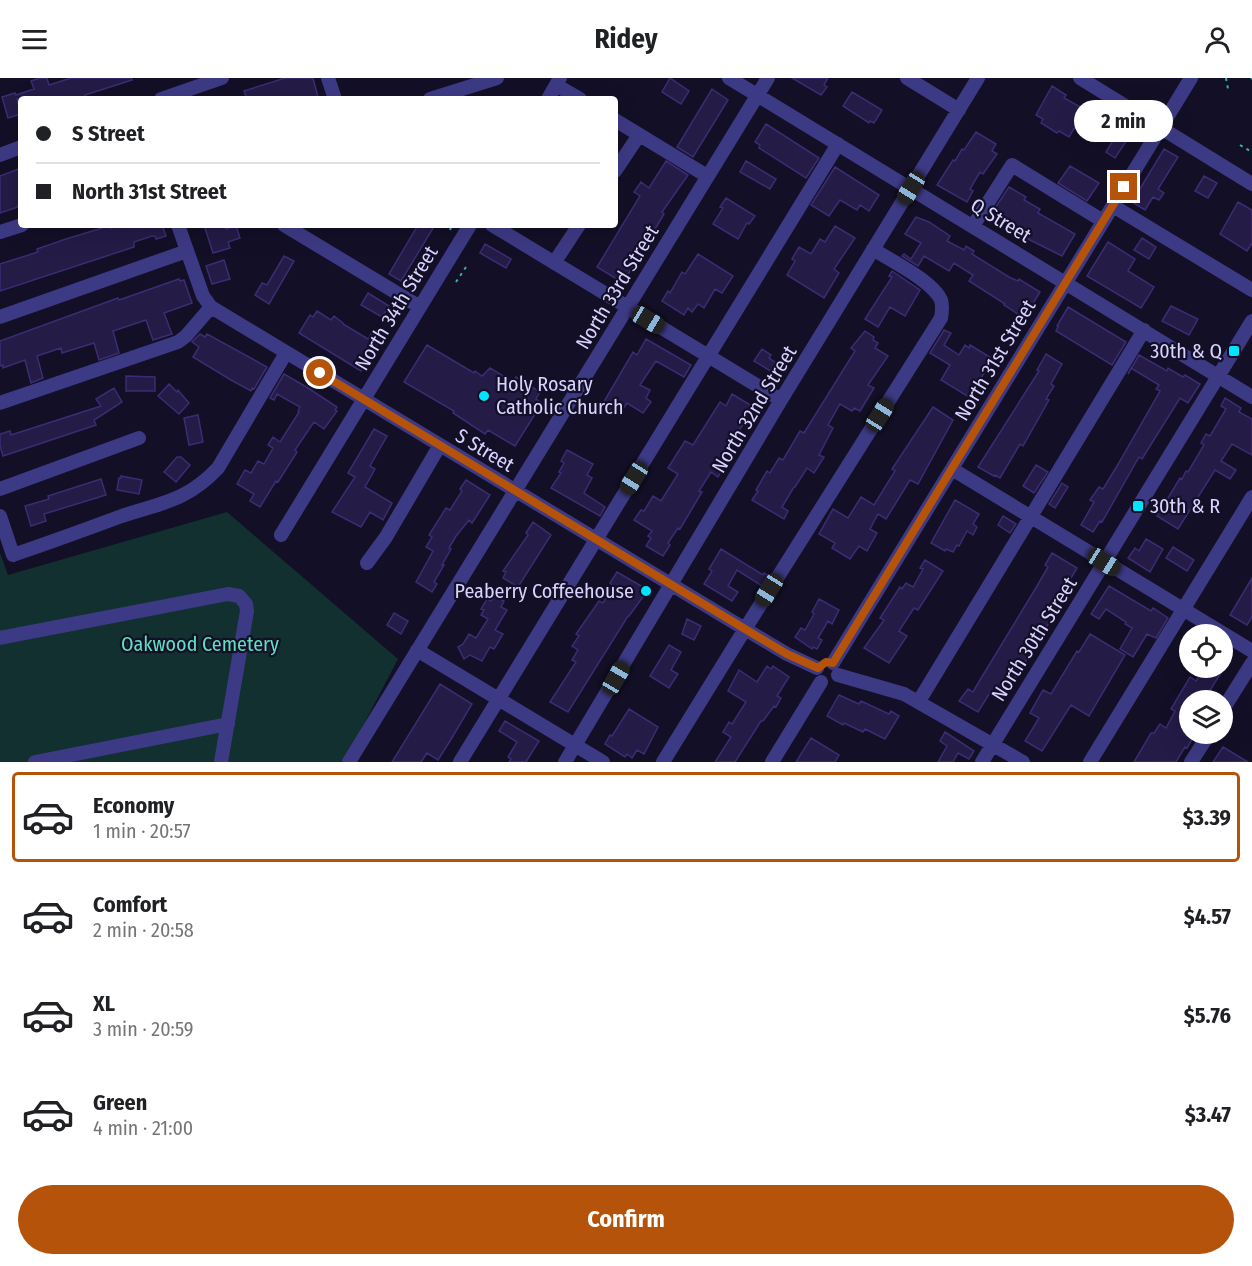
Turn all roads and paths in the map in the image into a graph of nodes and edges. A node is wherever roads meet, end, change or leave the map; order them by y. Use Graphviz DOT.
graph roads {
  1 [pos="222,78"];
  2 [pos="328,78"];
  3 [pos="497,78"];
  4 [pos="729,78"];
  5 [pos="768,78"];
  6 [pos="907,78"];
  7 [pos="978,78"];
  8 [pos="1191,78"];
  9 [pos="1226,78"];
  10 [pos="1083,79"];
  11 [pos="558,81"];
  12 [pos="1228,89"];
  13 [pos="757,95"];
  14 [pos="170,96"];
  15 [pos="334,96"];
  16 [pos="440,96"];
  17 [pos="550,96"];
  18 [pos="576,96"];
  19 [pos="959,110"];
  20 [pos="618,122"];
  21 [pos="1161,127"];
  22 [pos="639,135"];
  23 [pos="838,144"];
  24 [pos="1240,145"];
  25 [pos="18,148"];
  26 [pos="1252,152"];
  27 [pos="0,155"];
  28 [pos="618,166"];
  29 [pos="707,176"];
  30 [pos="1252,184"];
  31 [pos="911,188"];
  32 [pos="1113,206"];
  33 [pos="1103,221"];
  34 [pos="18,226"];
  35 [pos="973,226"];
  36 [pos="179,228"];
  37 [pos="289,228"];
  38 [pos="468,228"];
  39 [pos="497,228"];
  40 [pos="577,228"];
  41 [pos="0,232"];
  42 [pos="873,249"];
  43 [pos="186,251"];
  44 [pos="554,263"];
  45 [pos="466,267"];
  46 [pos="456,282"];
  47 [pos="1066,282"];
  48 [pos="1252,290"];
  49 [pos="211,307"];
  50 [pos="420,307"];
  51 [pos="627,307"];
  52 [pos="0,316"];
  53 [pos="1252,321"];
  54 [pos="1144,330"];
  55 [pos="286,353"];
  56 [pos="708,356"];
  57 [pos="1219,375"];
  58 [pos="1252,397"];
  59 [pos="364,399"];
  60 [pos="781,400"];
  61 [pos="0,403"];
  62 [pos="139,438"];
  63 [pos="440,445"];
  64 [pos="952,469"];
  65 [pos="0,489"];
  66 [pos="515,490"];
  67 [pos="1252,498"];
  68 [pos="0,516"];
  69 [pos="1029,516"];
  70 [pos="280,535"];
  71 [pos="596,539"];
  72 [pos="1104,562"];
  73 [pos="367,563"];
  74 [pos="672,585"];
  75 [pos="1184,610"];
  76 [pos="745,629"];
  77 [pos="0,638"];
  78 [pos="417,650"];
  79 [pos="1252,651"];
  80 [pos="1252,663"];
  81 [pos="836,669"];
  82 [pos="819,675"];
  83 [pos="1233,693"];
  84 [pos="498,699"];
  85 [pos="919,701"];
  86 [pos="228,724"];
  87 [pos="993,744"];
  88 [pos="1203,744"];
  89 [pos="575,747"];
  90 [pos="35,762"];
  91 [pos="221,762"];
  92 [pos="349,762"];
  93 [pos="460,762"];
  94 [pos="565,762"];
  95 [pos="603,762"];
  96 [pos="663,762"];
  97 [pos="772,762"];
  98 [pos="982,762"];
  99 [pos="1023,762"];
  100 [pos="1090,762"];
  101 [pos="1191,762"];
  1 -- 14 [label="street"];
  2 -- 15 [label="street"];
  3 -- 16 [label="street"];
  4 -- 13 [label="street, Q Street"];
  5 -- 13 [label="street, North 33rd Street"];
  6 -- 19 [label="street"];
  7 -- 19 [label="street, North 32nd Street"];
  8 -- 21 [label="street, North 31st Street"];
  9 -- 12 [label="path"];
  10 -- 21 [label="street"];
  11 -- 17 [label="street"];
  11 -- 18 [label="street"];
  13 -- 23 [label="street, Q Street"];
  13 -- 29 [label="street, North 33rd Street"];
  19 -- 31 [label="street, North 32nd Street"];
  20 -- 22 [label="street"];
  21 -- 30 [label="street"];
  21 -- 32 [label="street, North 31st Street"];
  22 -- 28 [label="street"];
  22 -- 29 [label="street"];
  23 -- 31 [label="street, Q Street"];
  23 -- 56 [label="street"];
  24 -- 26 [label="path"];
  25 -- 27 [label="street"];
  29 -- 51 [label="street, North 33rd Street"];
  31 -- 35 [label="street, Q Street"];
  31 -- 42 [label="street, North 32nd Street"];
  32 -- 33 [label="street, North 31st Street"];
  32 -- 48 [label="street"];
  33 -- 35 [label="street"];
  33 -- 47 [label="street, North 31st Street"];
  34 -- 41 [label="street"];
  35 -- 47 [label="street, Q Street"];
  36 -- 43 [label="street"];
  37 -- 50 [label="street"];
  38 -- 50 [label="street, North 34th Street"];
  39 -- 44 [label="street"];
  40 -- 44 [label="street"];
  42 -- 60 [label="street, North 32nd Street"];
  42 -- 76 [label="street"];
  43 -- 49 [label="street"];
  43 -- 52 [label="street"];
  44 -- 51 [label="street"];
  45 -- 46 [label="path"];
  47 -- 54 [label="street, Q Street"];
  47 -- 64 [label="street, North 31st Street"];
  49 -- 55 [label="street, S Street"];
  49 -- 61 [label="street"];
  50 -- 59 [label="street, North 34th Street"];
  51 -- 56 [label="street"];
  51 -- 66 [label="street, North 33rd Street"];
  53 -- 57 [label="street, North 30th Street"];
  54 -- 57 [label="street, Q Street"];
  54 -- 69 [label="street"];
  55 -- 59 [label="street, S Street"];
  55 -- 68 [label="street"];
  56 -- 60 [label="street"];
  56 -- 71 [label="street"];
  57 -- 58 [label="street, Q Street"];
  57 -- 72 [label="street, North 30th Street"];
  59 -- 63 [label="street, S Street"];
  59 -- 70 [label="street, North 34th Street"];
  60 -- 74 [label="street, North 32nd Street"];
  62 -- 65 [label="street"];
  63 -- 66 [label="street, S Street"];
  63 -- 73 [label="street"];
  64 -- 69 [label="street"];
  64 -- 81 [label="street, North 31st Street"];
  66 -- 71 [label="street, S Street"];
  66 -- 78 [label="street, North 33rd Street"];
  67 -- 75 [label="street"];
  69 -- 72 [label="street"];
  69 -- 85 [label="street"];
  71 -- 74 [label="street, S Street"];
  71 -- 84 [label="street"];
  72 -- 75 [label="street"];
  72 -- 87 [label="street, North 30th Street"];
  74 -- 76 [label="street, S Street"];
  74 -- 89 [label="street, North 32nd Street"];
  75 -- 79 [label="street"];
  75 -- 100 [label="street"];
  76 -- 82 [label="street, S Street"];
  76 -- 96 [label="street"];
  77 -- 86 [label="street"];
  78 -- 84 [label="street"];
  78 -- 92 [label="street, North 33rd Street"];
  80 -- 83 [label="street"];
  81 -- 82 [label="street"];
  81 -- 82 [label="street"];
  81 -- 85 [label="street"];
  82 -- 97 [label="street"];
  84 -- 89 [label="street"];
  84 -- 93 [label="street"];
  85 -- 87 [label="street"];
  86 -- 90 [label="street"];
  86 -- 91 [label="street"];
  87 -- 98 [label="street, North 30th Street"];
  87 -- 99 [label="street"];
  88 -- 101 [label="street"];
  89 -- 94 [label="street, North 32nd Street"];
  89 -- 95 [label="street"];
}
